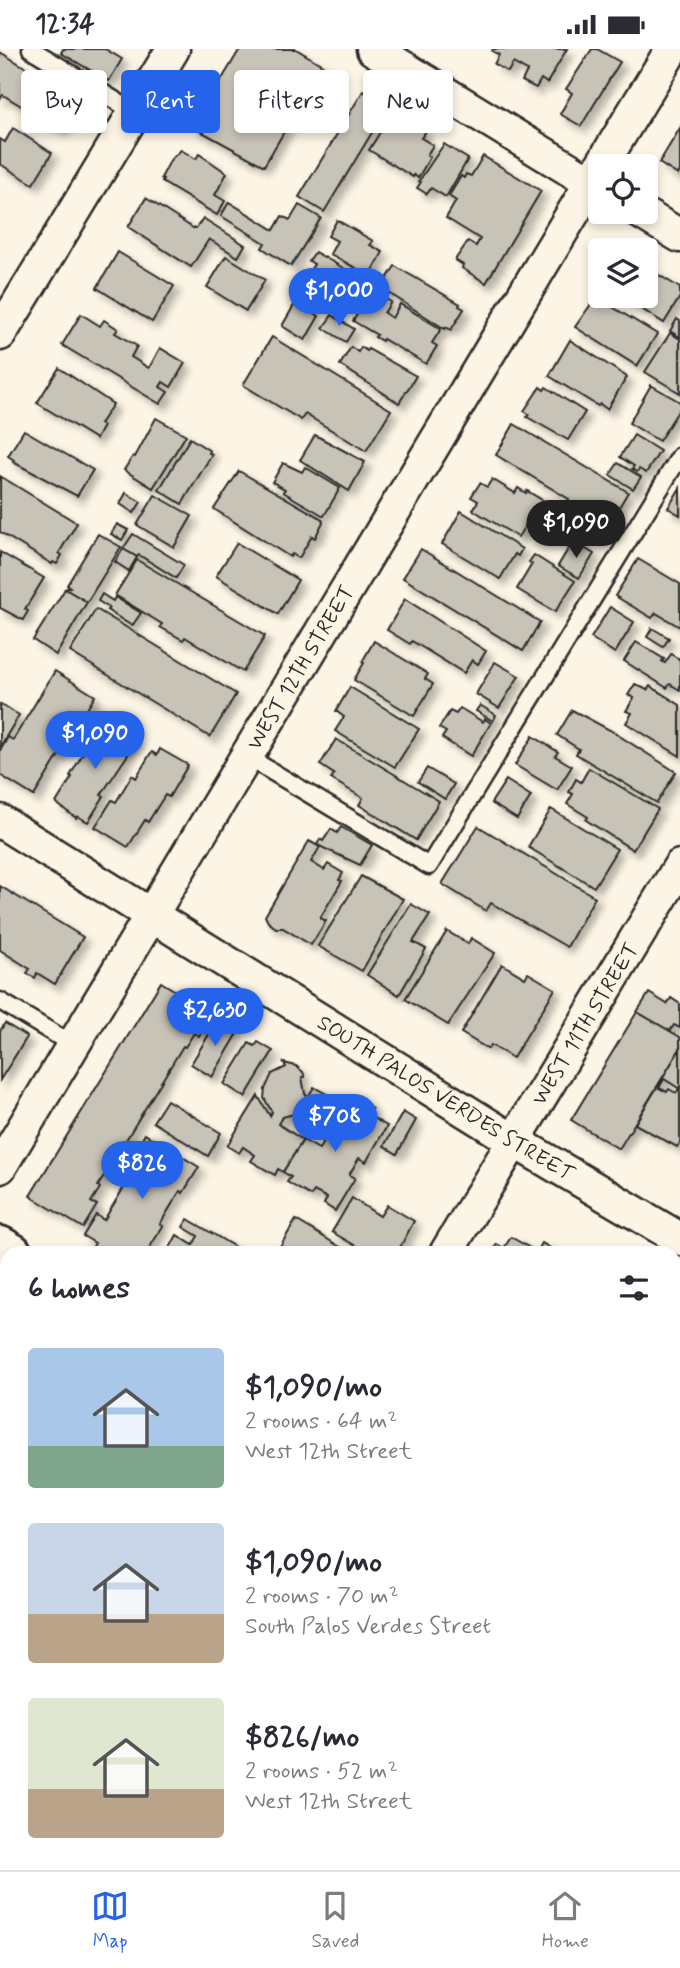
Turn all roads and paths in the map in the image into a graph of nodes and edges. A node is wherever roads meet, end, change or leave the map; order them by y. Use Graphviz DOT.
graph roads {
  1 [pos="31,49"];
  2 [pos="173,49"];
  3 [pos="373,49"];
  4 [pos="672,49"];
  5 [pos="160,70"];
  6 [pos="121,105"];
  7 [pos="122,133"];
  8 [pos="611,154"];
  9 [pos="588,170"];
  10 [pos="588,193"];
  11 [pos="658,223"];
  12 [pos="680,236"];
  13 [pos="0,334"];
  14 [pos="680,456"];
  15 [pos="246,757"];
  16 [pos="0,821"];
  17 [pos="678,873"];
  18 [pos="151,915"];
  19 [pos="0,1001"];
  20 [pos="73,1045"];
  21 [pos="514,1141"];
  22 [pos="0,1167"];
  23 [pos="680,1239"];
  24 [pos="450,1246"];
  1 -- 6 [label="lane"];
  2 -- 5 [label="street"];
  3 -- 9 [label="street"];
  4 -- 8 [label="street, WEST 12TH STREET"];
  7 -- 13 [label="street"];
  10 -- 15 [label="street, WEST 12TH STREET"];
  11 -- 12 [label="street"];
  14 -- 15 [label="lane"];
  15 -- 18 [label="street, WEST 12TH STREET"];
  16 -- 18 [label="street, SOUTH PALOS VERDES STREET"];
  17 -- 21 [label="street, WEST 11TH STREET"];
  18 -- 20 [label="street, WEST 12TH STREET"];
  18 -- 21 [label="street, SOUTH PALOS VERDES STREET"];
  19 -- 20 [label="lane"];
  20 -- 22 [label="street, WEST 12TH STREET"];
  21 -- 23 [label="street, SOUTH PALOS VERDES STREET"];
  21 -- 24 [label="street, WEST 11TH STREET"];
}
